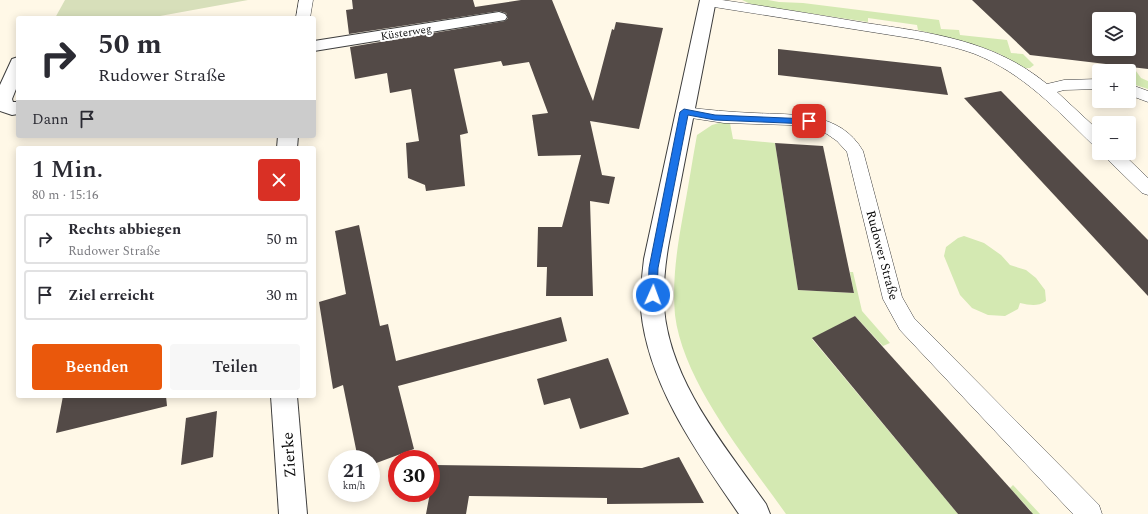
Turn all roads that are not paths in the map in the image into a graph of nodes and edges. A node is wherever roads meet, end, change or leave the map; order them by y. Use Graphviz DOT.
graph roads {
  1 [pos="306,0"];
  2 [pos="708,1"];
  3 [pos="303,16"];
  4 [pos="499,18"];
  5 [pos="316,46"];
  6 [pos="16,68"];
  7 [pos="1092,84"];
  8 [pos="1045,90"];
  9 [pos="1136,92"];
  10 [pos="1148,97"];
  11 [pos="16,108"];
  12 [pos="684,112"];
  13 [pos="1092,134"];
  14 [pos="1118,160"];
  15 [pos="1148,188"];
  16 [pos="284,398"];
  17 [pos="293,514"];
  18 [pos="756,514"];
  19 [pos="1090,514"];
  1 -- 3 [label="lane"];
  2 -- 8 [label="lane"];
  2 -- 12 [label="street"];
  4 -- 5 [label="street, Küsterweg"];
  6 -- 11 [label="street"];
  7 -- 8 [label="lane"];
  8 -- 13 [label="lane"];
  9 -- 10 [label="lane"];
  12 -- 18 [label="street"];
  12 -- 19 [label="lane, Rudower Straße"];
  14 -- 15 [label="lane"];
  16 -- 17 [label="street, Zierke"];
}
